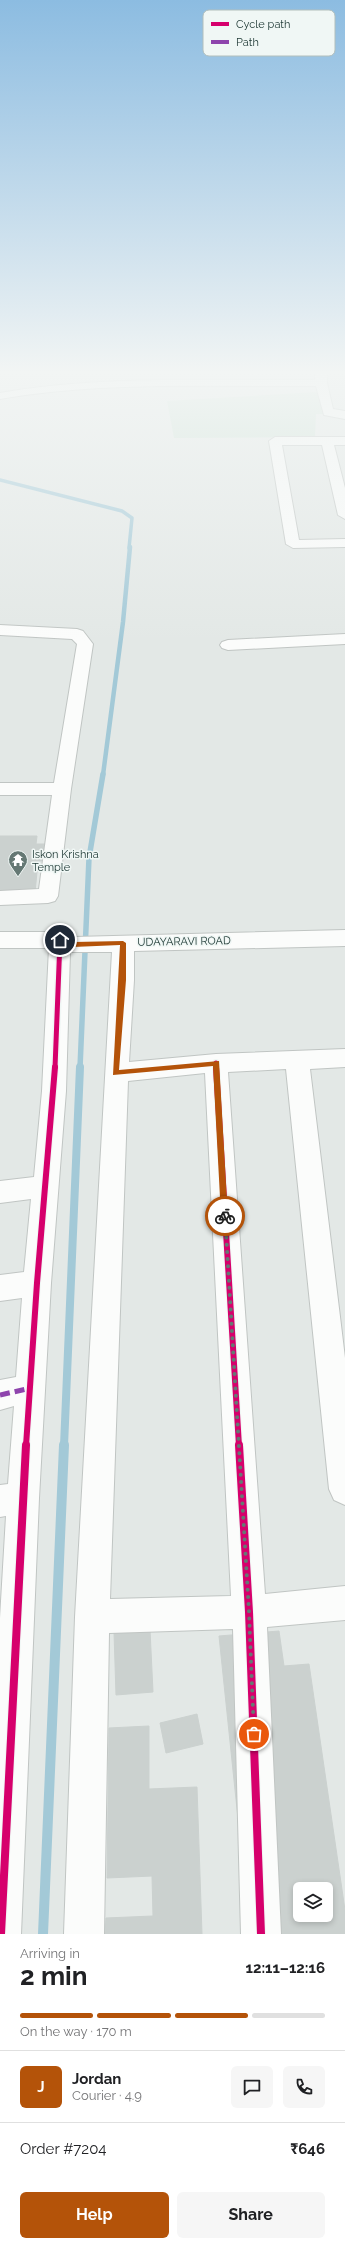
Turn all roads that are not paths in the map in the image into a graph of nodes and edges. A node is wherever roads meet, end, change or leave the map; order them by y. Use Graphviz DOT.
graph roads {
  1 [pos="279,461"];
  2 [pos="332,461"];
  3 [pos="345,515"];
  4 [pos="345,543"];
  5 [pos="0,630"];
  6 [pos="345,639"];
  7 [pos="228,645"];
  8 [pos="0,789"];
  9 [pos="62,789"];
  10 [pos="0,898"];
  11 [pos="345,925"];
  12 [pos="345,938"];
  13 [pos="69,939"];
  14 [pos="120,939"];
  15 [pos="0,940"];
  16 [pos="345,1058"];
  17 [pos="297,1059"];
  18 [pos="216,1063"];
  19 [pos="116,1073"];
  20 [pos="46,1186"];
  21 [pos="0,1192"];
  22 [pos="37,1283"];
  23 [pos="0,1288"];
  24 [pos="31,1388"];
  25 [pos="0,1395"];
  26 [pos="345,1489"];
  27 [pos="12,1499"];
  28 [pos="345,1603"];
  29 [pos="249,1612"];
  30 [pos="92,1617"];
  31 [pos="1,1934"];
  32 [pos="84,1934"];
  33 [pos="261,1934"];
  1 -- 4 [label="street"];
  2 -- 3 [label="street"];
  5 -- 9 [label="street"];
  6 -- 7 [label="street"];
  8 -- 9 [label="street"];
  9 -- 10 [label="street"];
  11 -- 14 [label="street"];
  12 -- 14 [label="street, UDAYARAVI ROAD"];
  13 -- 14 [label="street, UDAYARAVI ROAD"];
  13 -- 15 [label="street, UDAYARAVI ROAD"];
  13 -- 20 [label="street"];
  14 -- 19 [label="street"];
  16 -- 17 [label="street"];
  17 -- 18 [label="street"];
  17 -- 26 [label="street"];
  18 -- 19 [label="street"];
  18 -- 29 [label="street"];
  19 -- 30 [label="street"];
  20 -- 21 [label="street"];
  20 -- 22 [label="street"];
  22 -- 23 [label="street"];
  22 -- 24 [label="street"];
  24 -- 25 [label="street"];
  24 -- 27 [label="street"];
  27 -- 31 [label="street"];
  28 -- 29 [label="street"];
  29 -- 30 [label="street"];
  29 -- 33 [label="street"];
  30 -- 32 [label="street"];
}
